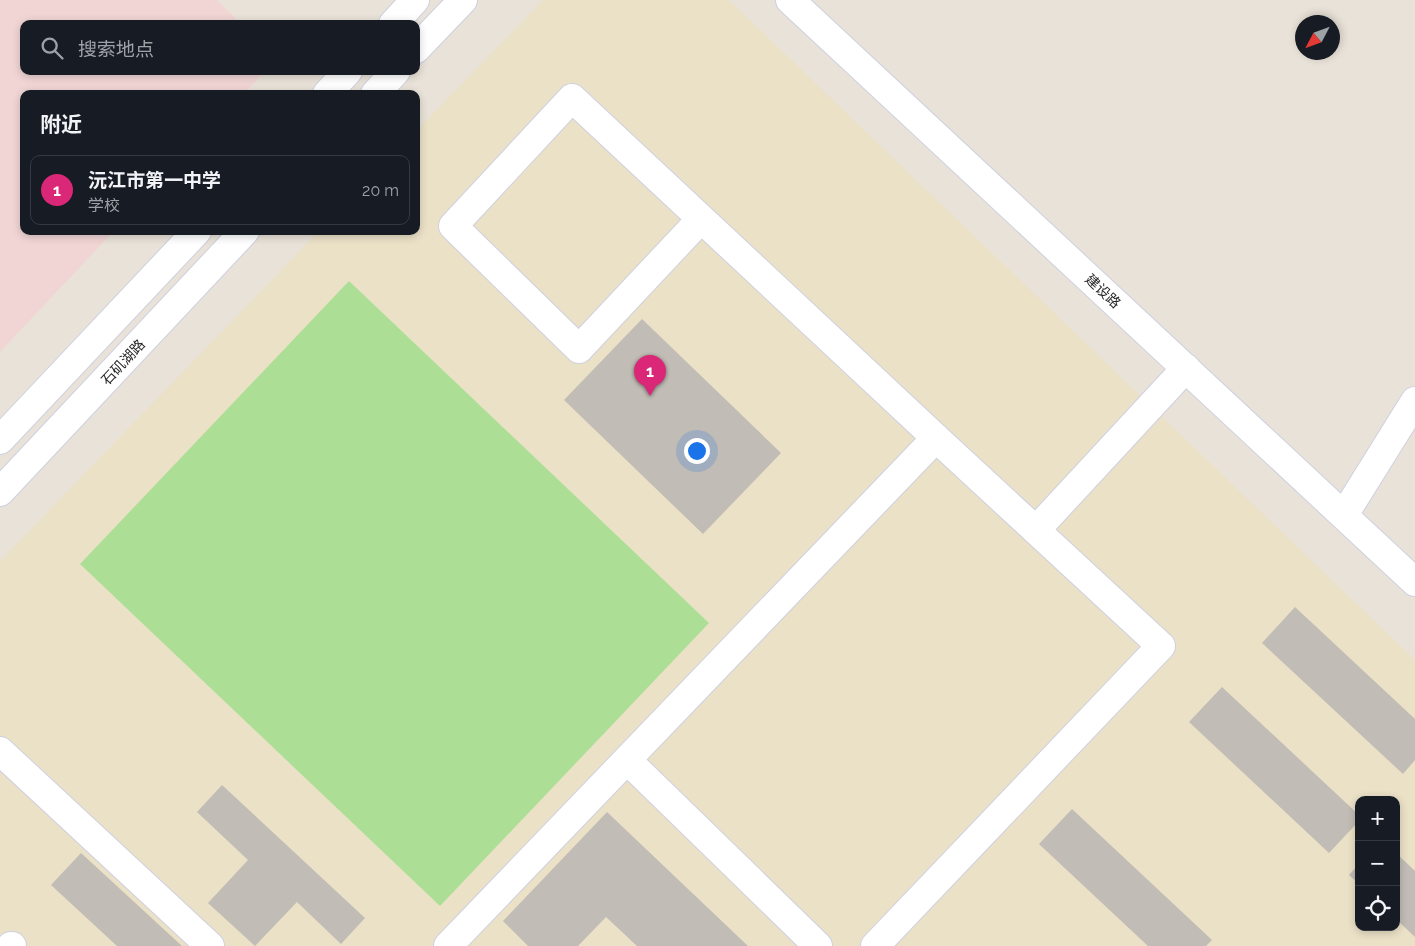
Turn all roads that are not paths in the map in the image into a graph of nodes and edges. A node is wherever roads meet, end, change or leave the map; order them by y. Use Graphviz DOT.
graph roads {
  1 [pos="415,0"];
  2 [pos="463,0"];
  3 [pos="790,0"];
  4 [pos="397,20"];
  5 [pos="420,46"];
  6 [pos="344,75"];
  7 [pos="392,75"];
  8 [pos="331,90"];
  9 [pos="379,90"];
  10 [pos="701,219"];
  11 [pos="193,235"];
  12 [pos="241,235"];
  13 [pos="1186,368"];
  14 [pos="1414,403"];
  15 [pos="936,438"];
  16 [pos="0,440"];
  17 [pos="0,492"];
  18 [pos="1344,516"];
  19 [pos="1036,530"];
  20 [pos="1415,582"];
  21 [pos="0,751"];
  22 [pos="627,760"];
  23 [pos="210,946"];
  24 [pos="448,946"];
  25 [pos="818,946"];
  26 [pos="874,946"];
  1 -- 4 [label="street"];
  2 -- 5 [label="street"];
  3 -- 13 [label="street, 建设路"];
  6 -- 8 [label="street"];
  7 -- 9 [label="street"];
  10 -- 10 [label="street"];
  10 -- 15 [label="street"];
  11 -- 16 [label="street"];
  12 -- 17 [label="street, 石矶湖路"];
  13 -- 18 [label="street, 建设路"];
  13 -- 19 [label="street"];
  14 -- 18 [label="street"];
  15 -- 19 [label="street"];
  15 -- 22 [label="street"];
  18 -- 20 [label="street, 建设路"];
  19 -- 26 [label="street"];
  21 -- 23 [label="street"];
  22 -- 24 [label="street"];
  22 -- 25 [label="street"];
}
